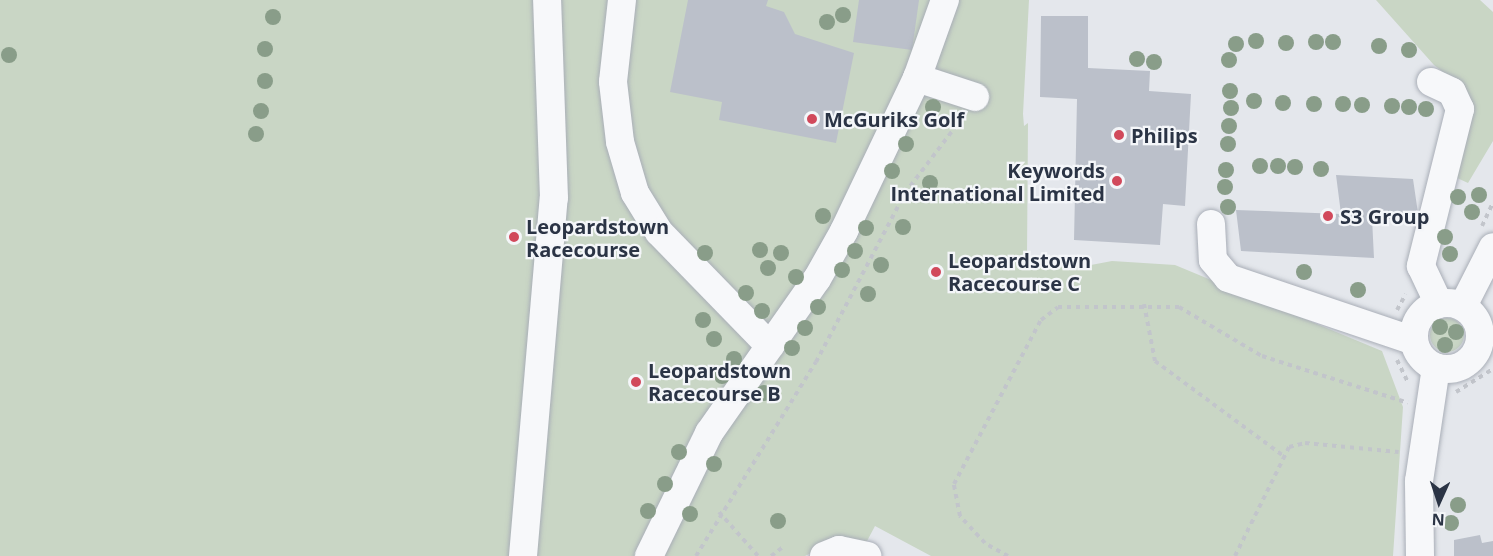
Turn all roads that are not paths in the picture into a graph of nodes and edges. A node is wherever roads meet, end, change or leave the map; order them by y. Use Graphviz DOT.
graph roads {
  1 [pos="547,0"];
  2 [pos="622,0"];
  3 [pos="945,0"];
  4 [pos="917,78"];
  5 [pos="1431,82"];
  6 [pos="975,97"];
  7 [pos="1211,224"];
  8 [pos="1493,248"];
  9 [pos="1451,305"];
  10 [pos="770,346"];
  11 [pos="1404,346"];
  12 [pos="1484,356"];
  13 [pos="1436,367"];
  14 [pos="523,556"];
  15 [pos="649,556"];
  16 [pos="824,556"];
  17 [pos="867,556"];
  18 [pos="1419,556"];
  1 -- 14 [label="street"];
  2 -- 10 [label="street"];
  3 -- 4 [label="street"];
  4 -- 6 [label="street"];
  4 -- 10 [label="street"];
  5 -- 9 [label="street"];
  7 -- 11 [label="street"];
  8 -- 9 [label="street"];
  9 -- 11 [label="street"];
  9 -- 12 [label="street"];
  10 -- 15 [label="street"];
  11 -- 13 [label="street"];
  12 -- 13 [label="street"];
  13 -- 18 [label="street"];
  16 -- 17 [label="street"];
}
